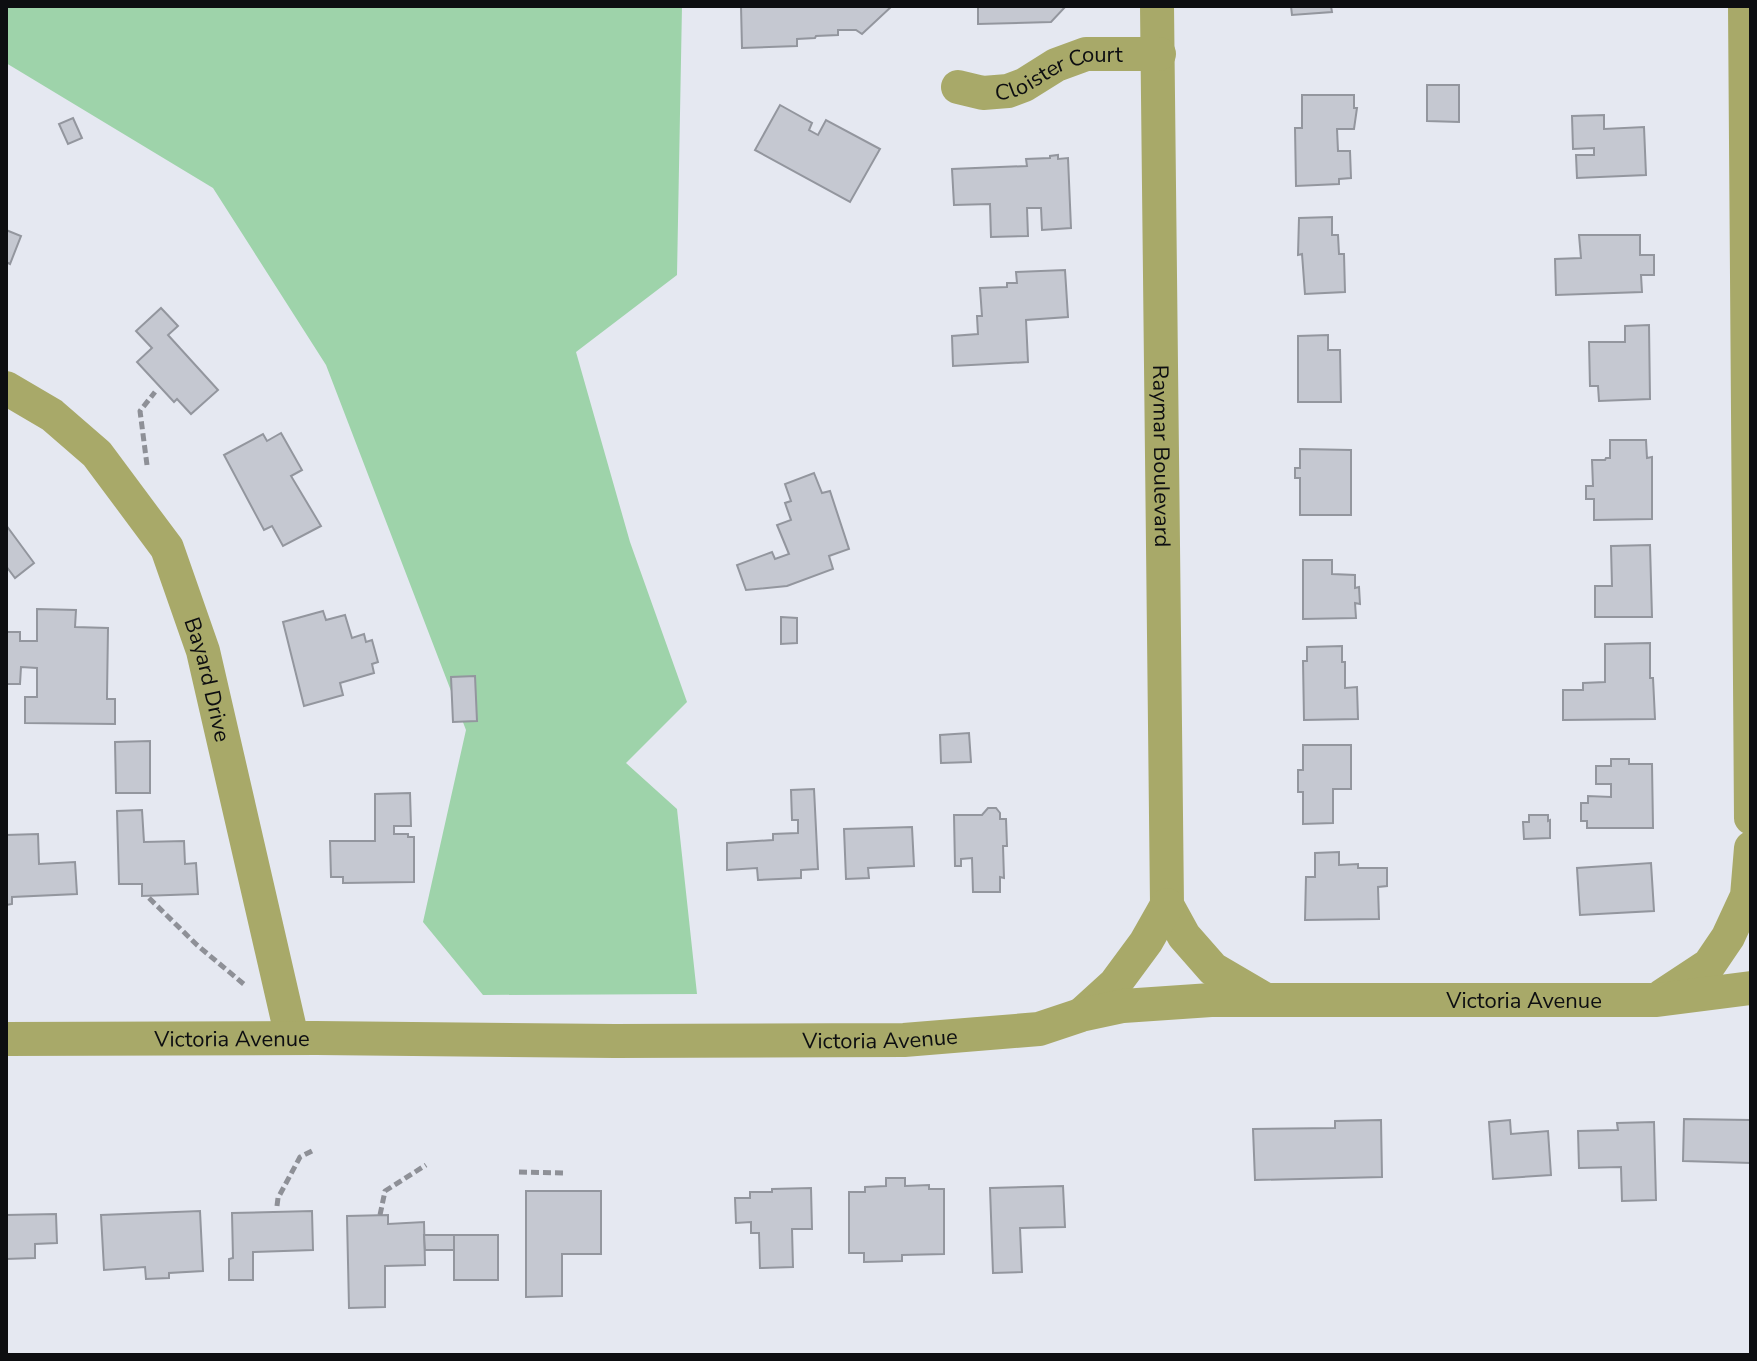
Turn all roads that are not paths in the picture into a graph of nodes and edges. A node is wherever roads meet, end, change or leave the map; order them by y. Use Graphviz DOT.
graph roads {
  1 [pos="1157,6"];
  2 [pos="1745,6"];
  3 [pos="1159,54"];
  4 [pos="958,87"];
  5 [pos="6,388"];
  6 [pos="1751,818"];
  7 [pos="1751,848"];
  8 [pos="1167,905"];
  9 [pos="1751,988"];
  10 [pos="1266,1000"];
  11 [pos="1657,1000"];
  12 [pos="1081,1015"];
  13 [pos="292,1038"];
  14 [pos="6,1039"];
  1 -- 3 [label="street, Raymar Boulevard"];
  2 -- 6 [label="street"];
  3 -- 4 [label="street, Cloister Court"];
  3 -- 8 [label="street, Raymar Boulevard"];
  5 -- 13 [label="street, Bayard Drive"];
  7 -- 11 [label="street"];
  8 -- 10 [label="street, Raymar Boulevard"];
  8 -- 12 [label="street"];
  9 -- 11 [label="street, Victoria Avenue"];
  10 -- 11 [label="street, Victoria Avenue"];
  10 -- 12 [label="street, Victoria Avenue"];
  12 -- 13 [label="street, Victoria Avenue"];
  13 -- 14 [label="street, Victoria Avenue"];
}
